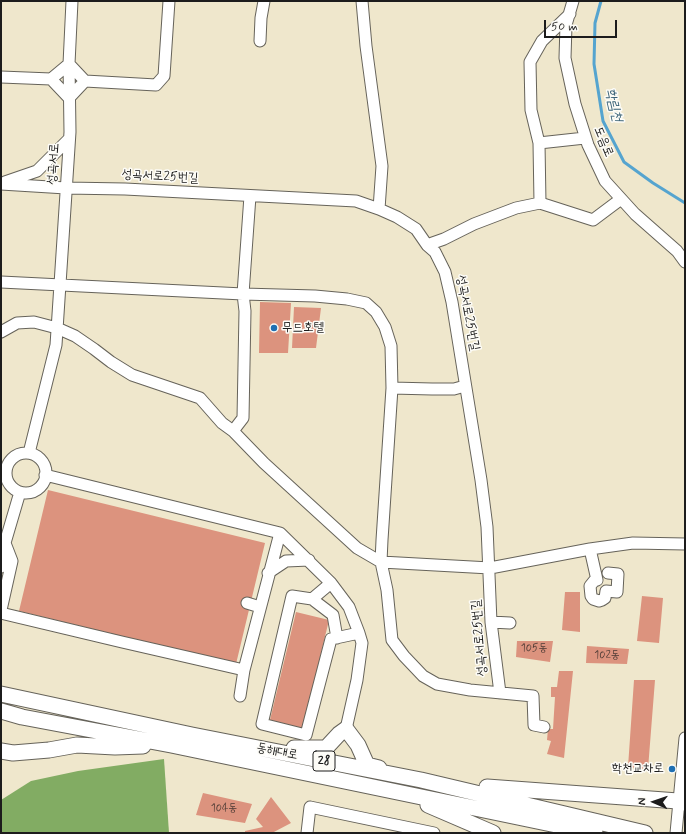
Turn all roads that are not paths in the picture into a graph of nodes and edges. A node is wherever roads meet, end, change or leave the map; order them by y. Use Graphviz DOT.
graph roads {
  1 [pos="72,1"];
  2 [pos="169,1"];
  3 [pos="264,1"];
  4 [pos="362,1"];
  5 [pos="573,1"];
  6 [pos="570,14"];
  7 [pos="260,41"];
  8 [pos="69,64"];
  9 [pos="1,77"];
  10 [pos="51,79"];
  11 [pos="85,81"];
  12 [pos="69,98"];
  13 [pos="585,138"];
  14 [pos="69,139"];
  15 [pos="539,143"];
  16 [pos="1,184"];
  17 [pos="66,188"];
  18 [pos="250,196"];
  19 [pos="621,199"];
  20 [pos="540,204"];
  21 [pos="379,209"];
  22 [pos="427,245"];
  23 [pos="685,262"];
  24 [pos="1,282"];
  25 [pos="60,286"];
  26 [pos="243,294"];
  27 [pos="57,328"];
  28 [pos="1,332"];
  29 [pos="465,386"];
  30 [pos="392,388"];
  31 [pos="233,431"];
  32 [pos="29,453"];
  33 [pos="4,465"];
  34 [pos="45,475"];
  35 [pos="20,492"];
  36 [pos="280,533"];
  37 [pos="685,544"];
  38 [pos="3,546"];
  39 [pos="590,549"];
  40 [pos="309,560"];
  41 [pos="381,562"];
  42 [pos="1,567"];
  43 [pos="490,568"];
  44 [pos="268,573"];
  45 [pos="608,573"];
  46 [pos="331,583"];
  47 [pos="312,600"];
  48 [pos="247,603"];
  49 [pos="260,607"];
  50 [pos="1,611"];
  51 [pos="491,622"];
  52 [pos="510,622"];
  53 [pos="359,633"];
  54 [pos="337,638"];
  55 [pos="244,670"];
  56 [pos="500,693"];
  57 [pos="1,694"];
  58 [pos="240,696"];
  59 [pos="1,711"];
  60 [pos="544,728"];
  61 [pos="346,729"];
  62 [pos="685,738"];
  63 [pos="172,745"];
  64 [pos="257,748"];
  65 [pos="1,751"];
  66 [pos="422,780"];
  67 [pos="398,792"];
  68 [pos="681,802"];
  69 [pos="307,829"];
  70 [pos="298,833"];
  71 [pos="434,833"];
  72 [pos="493,833"];
  73 [pos="595,833"];
  74 [pos="646,833"];
  75 [pos="676,833"];
  1 -- 8 [label="street, 성곡서로"];
  2 -- 11 [label="street"];
  3 -- 7 [label="street"];
  4 -- 21 [label="street"];
  5 -- 6 [label="street, 도음로"];
  6 -- 13 [label="street, 도음로"];
  6 -- 15 [label="street"];
  8 -- 10 [label="street"];
  8 -- 11 [label="street"];
  8 -- 12 [label="street, 성곡서로"];
  9 -- 10 [label="street"];
  10 -- 12 [label="street"];
  11 -- 12 [label="street"];
  12 -- 14 [label="street, 성곡서로"];
  13 -- 15 [label="street"];
  13 -- 19 [label="street, 도음로"];
  14 -- 16 [label="street"];
  14 -- 17 [label="street, 성곡서로"];
  15 -- 20 [label="street"];
  16 -- 17 [label="street, 성곡서로25번길"];
  17 -- 18 [label="street, 성곡서로25번길"];
  17 -- 25 [label="street, 성곡서로"];
  18 -- 21 [label="street, 성곡서로25번길"];
  18 -- 26 [label="street"];
  19 -- 20 [label="street"];
  19 -- 23 [label="street, 도음로"];
  20 -- 22 [label="street"];
  21 -- 22 [label="street, 성곡서로25번길"];
  22 -- 29 [label="street, 성곡서로25번길"];
  24 -- 25 [label="street"];
  25 -- 26 [label="street"];
  25 -- 27 [label="street, 성곡서로"];
  26 -- 30 [label="street"];
  26 -- 31 [label="street"];
  27 -- 28 [label="street"];
  27 -- 31 [label="street"];
  27 -- 32 [label="street, 성곡서로"];
  29 -- 30 [label="street"];
  29 -- 43 [label="street, 성곡서로25번길"];
  30 -- 41 [label="street"];
  31 -- 41 [label="street"];
  32 -- 33 [label="street"];
  32 -- 34 [label="street"];
  33 -- 35 [label="street"];
  34 -- 35 [label="street"];
  34 -- 36 [label="street"];
  35 -- 38 [label="street"];
  36 -- 40 [label="street"];
  36 -- 44 [label="street"];
  37 -- 39 [label="street"];
  38 -- 42 [label="street"];
  38 -- 50 [label="street"];
  39 -- 43 [label="street"];
  39 -- 45 [label="street"];
  40 -- 44 [label="street"];
  40 -- 46 [label="street"];
  41 -- 43 [label="street"];
  41 -- 56 [label="street"];
  43 -- 51 [label="street, 성곡서로25번길"];
  44 -- 49 [label="street"];
  46 -- 47 [label="street"];
  46 -- 53 [label="street"];
  47 -- 54 [label="street"];
  47 -- 54 [label="street"];
  48 -- 49 [label="street"];
  49 -- 55 [label="street"];
  50 -- 55 [label="street"];
  51 -- 52 [label="street"];
  51 -- 56 [label="street, 성곡서로25번길"];
  53 -- 54 [label="street"];
  53 -- 61 [label="street"];
  55 -- 58 [label="street"];
  56 -- 60 [label="street"];
  57 -- 64 [label="main road, 동해대로 / 28"];
  59 -- 63 [label="main road"];
  61 -- 64 [label="main road"];
  61 -- 66 [label="main road"];
  62 -- 68 [label="street"];
  63 -- 65 [label="main road"];
  63 -- 67 [label="main road"];
  64 -- 66 [label="main road, 동해대로 / 28"];
  66 -- 68 [label="main road"];
  66 -- 74 [label="main road, 동해대로 / 28"];
  67 -- 72 [label="main road"];
  67 -- 73 [label="main road"];
  68 -- 75 [label="street"];
  69 -- 70 [label="street"];
  69 -- 71 [label="street"];
}
